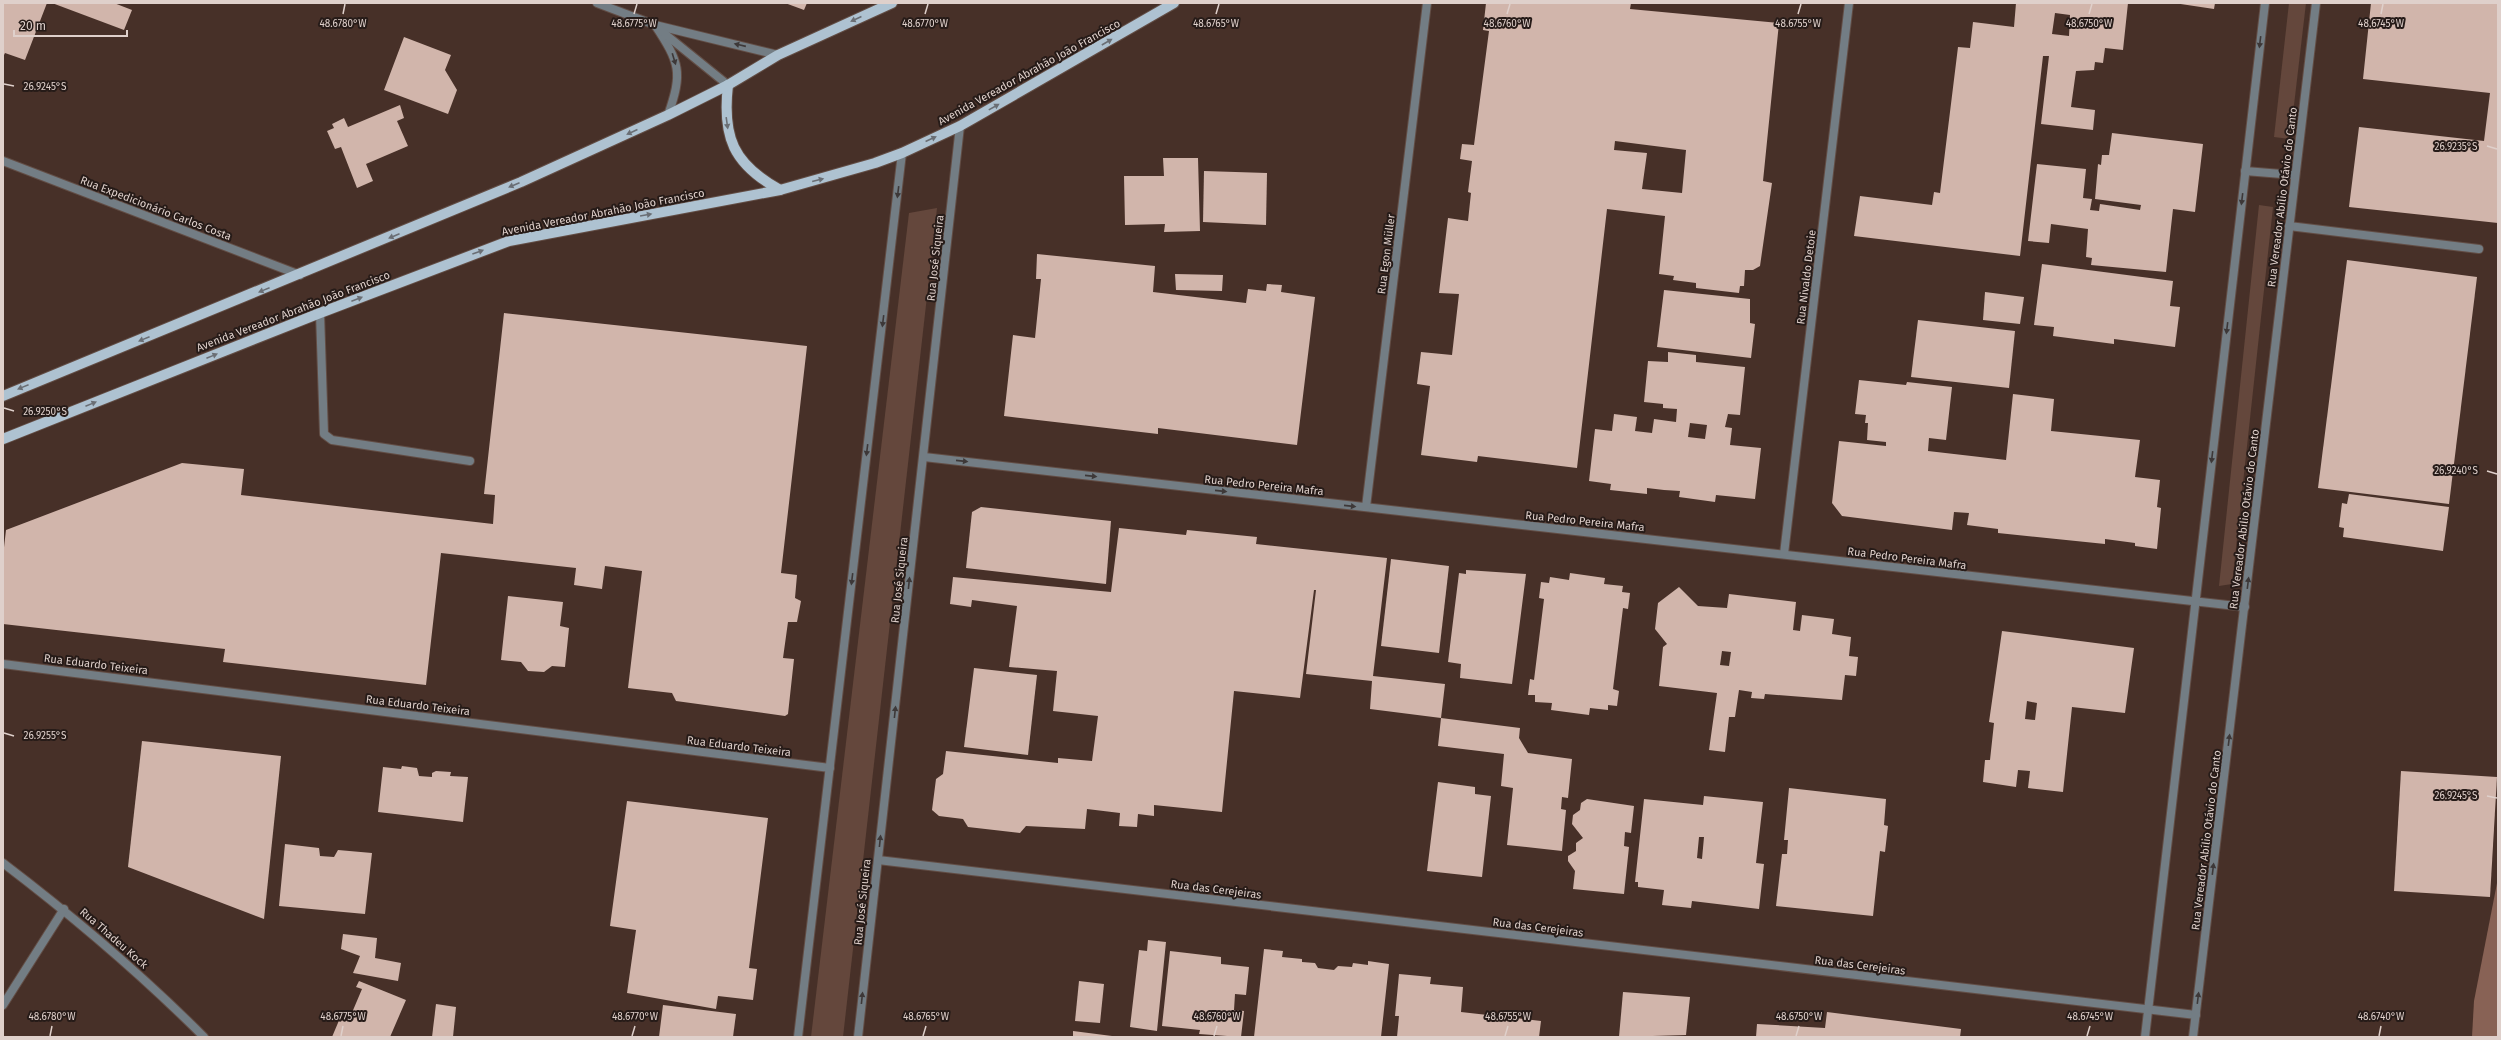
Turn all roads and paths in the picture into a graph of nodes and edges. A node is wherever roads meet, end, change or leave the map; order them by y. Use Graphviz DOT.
graph roads {
  1 [pos="597,3"];
  2 [pos="892,3"];
  3 [pos="1174,3"];
  4 [pos="1427,3"];
  5 [pos="1849,3"];
  6 [pos="2265,3"];
  7 [pos="2316,3"];
  8 [pos="655,25"];
  9 [pos="778,55"];
  10 [pos="728,85"];
  11 [pos="668,115"];
  12 [pos="960,126"];
  13 [pos="902,153"];
  14 [pos="3,161"];
  15 [pos="2245,171"];
  16 [pos="2295,175"];
  17 [pos="780,190"];
  18 [pos="2290,226"];
  19 [pos="2478,249"];
  20 [pos="300,275"];
  21 [pos="320,313"];
  22 [pos="3,396"];
  23 [pos="3,439"];
  24 [pos="924,457"];
  25 [pos="470,461"];
  26 [pos="1366,507"];
  27 [pos="1784,554"];
  28 [pos="2195,602"];
  29 [pos="2245,607"];
  30 [pos="3,664"];
  31 [pos="830,768"];
  32 [pos="878,860"];
  33 [pos="3,863"];
  34 [pos="64,910"];
  35 [pos="3,1005"];
  36 [pos="2148,1010"];
  37 [pos="2196,1016"];
  38 [pos="204,1037"];
  39 [pos="798,1037"];
  40 [pos="858,1037"];
  41 [pos="2145,1037"];
  42 [pos="2193,1037"];
  1 -- 8 [label="street"];
  2 -- 9 [label="main road, one-way"];
  12 -- 3 [label="main road, Avenida Vereador Abrahão João Francisco, one-way"];
  4 -- 26 [label="street, Rua Egon Müller"];
  5 -- 27 [label="street, Rua Nivaldo Detoie"];
  6 -- 15 [label="street, one-way"];
  7 -- 16 [label="street, Rua Vereador Abílio Otávio do Canto"];
  9 -- 8 [label="street, one-way"];
  8 -- 10 [label="street"];
  8 -- 11 [label="street, one-way"];
  9 -- 10 [label="main road"];
  10 -- 11 [label="main road"];
  10 -- 17 [label="main road, one-way"];
  11 -- 20 [label="main road, one-way"];
  13 -- 12 [label="main road, Avenida Vereador Abrahão João Francisco, one-way"];
  12 -- 24 [label="street, Rua José Siqueira"];
  17 -- 13 [label="main road, Avenida Vereador Abrahão João Francisco, one-way"];
  13 -- 31 [label="street, one-way"];
  14 -- 20 [label="street, Rua Expedicionário Carlos Costa"];
  15 -- 16 [label="street"];
  15 -- 28 [label="street, one-way"];
  16 -- 18 [label="street, Rua Vereador Abílio Otávio do Canto"];
  21 -- 17 [label="main road, Avenida Vereador Abrahão João Francisco, one-way"];
  18 -- 19 [label="street"];
  29 -- 18 [label="street, Rua Vereador Abílio Otávio do Canto, one-way"];
  20 -- 22 [label="main road, one-way"];
  23 -- 21 [label="main road, Avenida Vereador Abrahão João Francisco, one-way"];
  21 -- 25 [label="street"];
  24 -- 26 [label="street, Rua Pedro Pereira Mafra, one-way"];
  32 -- 24 [label="street, Rua José Siqueira, one-way"];
  26 -- 27 [label="street, Rua Pedro Pereira Mafra"];
  27 -- 28 [label="street, Rua Pedro Pereira Mafra"];
  28 -- 29 [label="street, Rua Pedro Pereira Mafra"];
  28 -- 36 [label="street"];
  37 -- 29 [label="street, Rua Vereador Abílio Otávio do Canto, one-way"];
  30 -- 31 [label="street, Rua Eduardo Teixeira"];
  31 -- 39 [label="street"];
  32 -- 36 [label="street, Rua das Cerejeiras"];
  40 -- 32 [label="street, Rua José Siqueira, one-way"];
  33 -- 34 [label="street, Rua Thadeu Kock"];
  34 -- 35 [label="street"];
  34 -- 38 [label="street, Rua Thadeu Kock"];
  36 -- 37 [label="street, Rua das Cerejeiras"];
  36 -- 41 [label="street"];
  37 -- 42 [label="street, Rua Vereador Abílio Otávio do Canto"];
}
